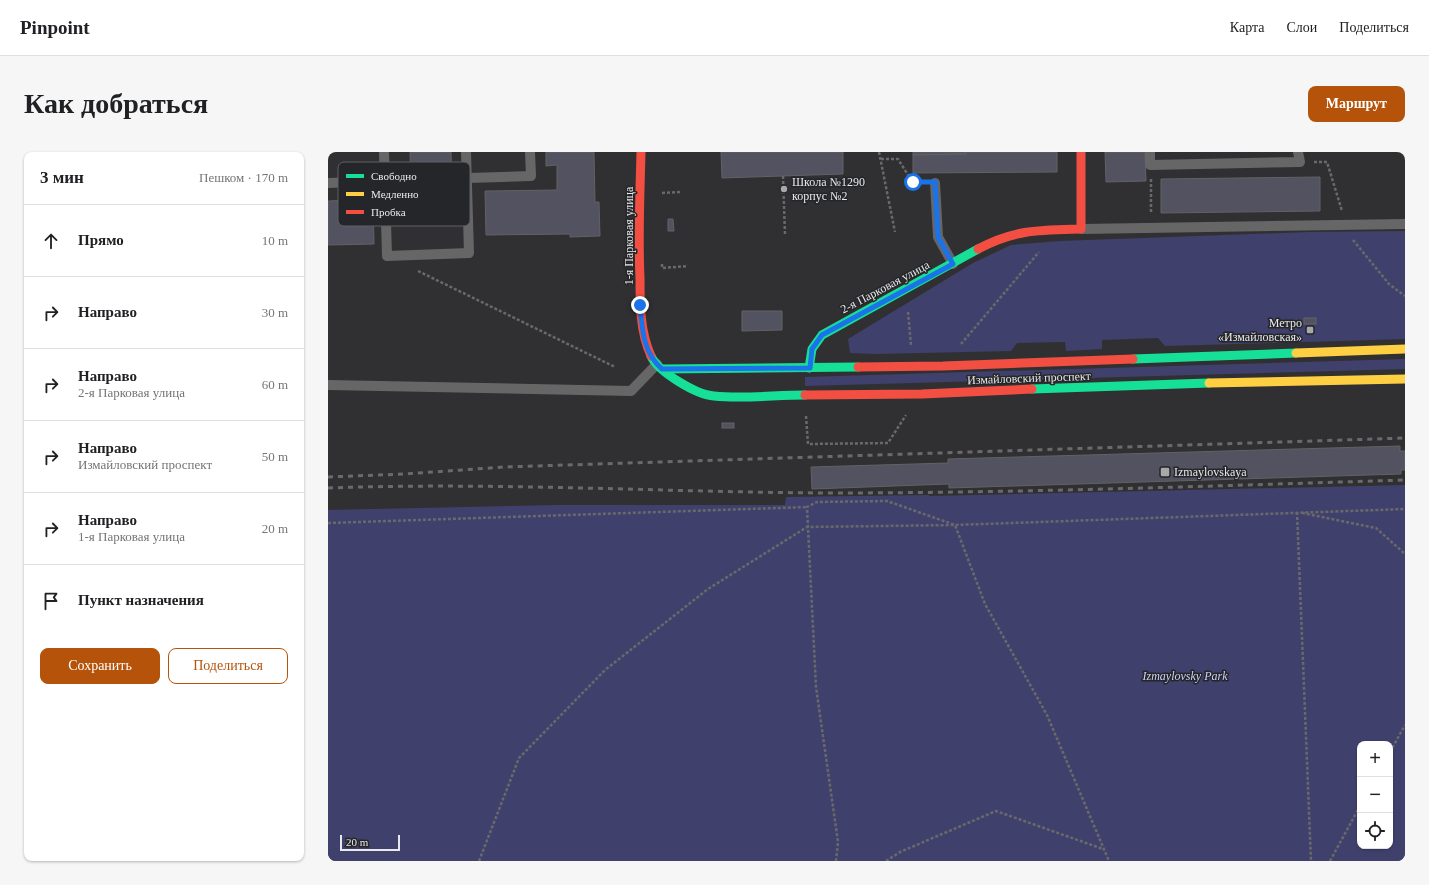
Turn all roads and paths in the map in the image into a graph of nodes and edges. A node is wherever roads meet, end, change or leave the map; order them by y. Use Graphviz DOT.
graph roads {
  1 [pos="384,152"];
  2 [pos="466,152"];
  3 [pos="530,152"];
  4 [pos="641,152"];
  5 [pos="879,152"];
  6 [pos="1081,152"];
  7 [pos="1150,152"];
  8 [pos="1299,157"];
  9 [pos="881,159"];
  10 [pos="384,162"];
  11 [pos="466,162"];
  12 [pos="1150,165"];
  13 [pos="783,176"];
  14 [pos="470,178"];
  15 [pos="935,182"];
  16 [pos="328,183"];
  17 [pos="338,183"];
  18 [pos="681,192"];
  19 [pos="662,199"];
  20 [pos="1405,224"];
  21 [pos="1347,225"];
  22 [pos="386,226"];
  23 [pos="469,226"];
  24 [pos="1151,228"];
  25 [pos="1080,229"];
  26 [pos="1051,230"];
  27 [pos="895,232"];
  28 [pos="785,235"];
  29 [pos="662,260"];
  30 [pos="953,264"];
  31 [pos="688,266"];
  32 [pos="416,270"];
  33 [pos="906,290"];
  34 [pos="1405,296"];
  35 [pos="957,349"];
  36 [pos="1405,349"];
  37 [pos="911,350"];
  38 [pos="615,367"];
  39 [pos="659,367"];
  40 [pos="810,368"];
  41 [pos="1405,378"];
  42 [pos="328,385"];
  43 [pos="906,415"];
  44 [pos="806,416"];
  45 [pos="807,507"];
  46 [pos="1405,509"];
  47 [pos="1296,512"];
  48 [pos="328,522"];
  49 [pos="955,525"];
  50 [pos="807,527"];
  51 [pos="1405,554"];
  52 [pos="1405,725"];
  53 [pos="1393,747"];
  54 [pos="1357,812"];
  55 [pos="1103,849"];
  56 [pos="479,861"];
  57 [pos="836,861"];
  58 [pos="886,861"];
  59 [pos="1109,861"];
  60 [pos="1311,861"];
  61 [pos="1330,861"];
  1 -- 10 [label="lane"];
  2 -- 11 [label="lane"];
  3 -- 14 [label="lane"];
  4 -- 39 [label="street, 1-я Парковая улица"];
  5 -- 9 [label="path"];
  6 -- 25 [label="street"];
  7 -- 12 [label="lane"];
  8 -- 12 [label="lane"];
  8 -- 21 [label="path"];
  9 -- 15 [label="path"];
  9 -- 27 [label="path"];
  12 -- 24 [label="path"];
  13 -- 28 [label="path"];
  15 -- 30 [label="lane"];
  16 -- 17 [label="lane"];
  18 -- 19 [label="path"];
  20 -- 21 [label="lane"];
  21 -- 24 [label="lane"];
  21 -- 34 [label="path"];
  22 -- 23 [label="lane"];
  24 -- 25 [label="lane"];
  25 -- 26 [label="street, 2-я Парковая улица"];
  26 -- 30 [label="street, 2-я Парковая улица"];
  26 -- 35 [label="path"];
  29 -- 31 [label="path"];
  30 -- 33 [label="street, 2-я Парковая улица"];
  32 -- 38 [label="path"];
  33 -- 37 [label="path"];
  33 -- 40 [label="street, 2-я Парковая улица"];
  36 -- 40 [label="street, Измайловский проспект"];
  39 -- 40 [label="street, Измайловский проспект"];
  39 -- 41 [label="street, Измайловский проспект"];
  39 -- 42 [label="lane"];
  43 -- 44 [label="path"];
  45 -- 48 [label="path"];
  45 -- 49 [label="path"];
  45 -- 50 [label="path"];
  46 -- 47 [label="path"];
  47 -- 49 [label="path"];
  47 -- 51 [label="path"];
  47 -- 60 [label="path"];
  49 -- 50 [label="path"];
  49 -- 55 [label="path"];
  50 -- 56 [label="path"];
  50 -- 57 [label="path"];
  52 -- 53 [label="path"];
  54 -- 61 [label="path"];
  55 -- 58 [label="path"];
  55 -- 59 [label="path"];
}
